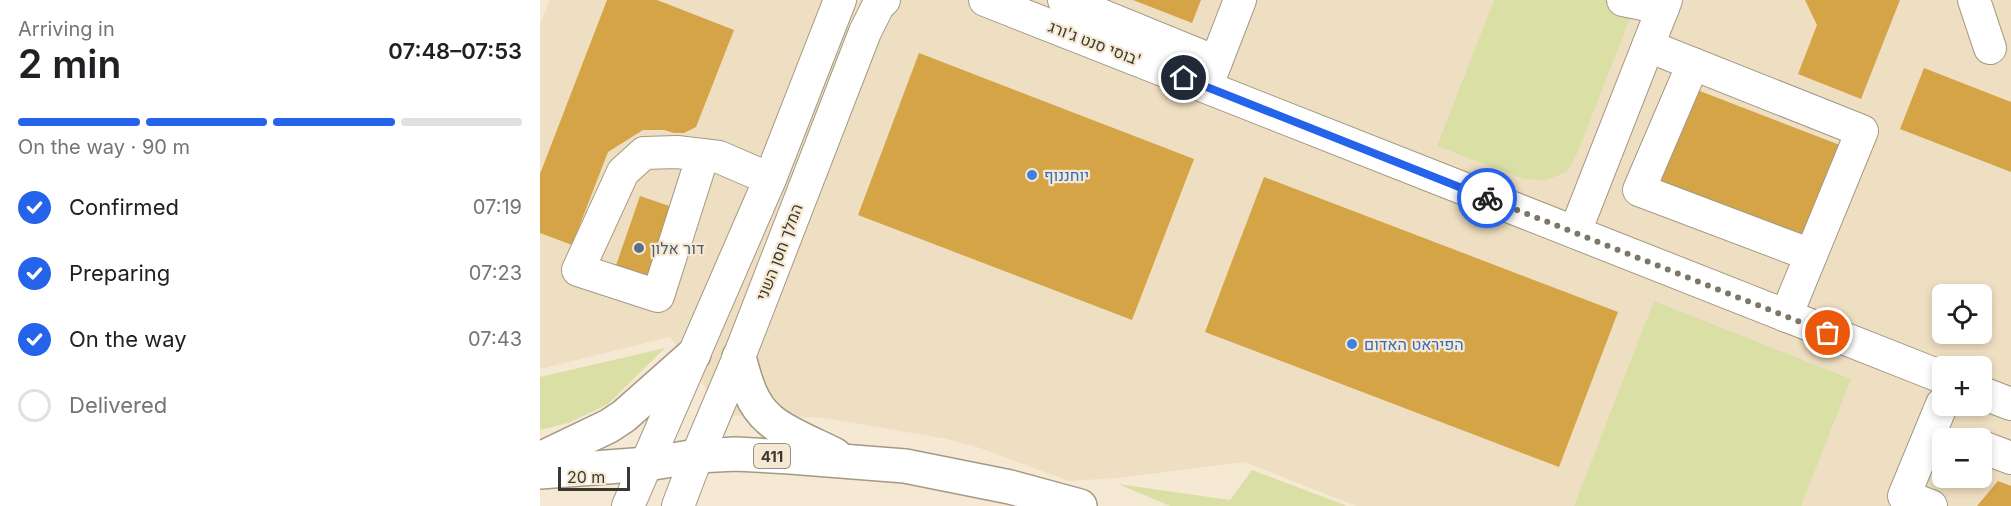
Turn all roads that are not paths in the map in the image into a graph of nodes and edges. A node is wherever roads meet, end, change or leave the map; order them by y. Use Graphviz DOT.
graph roads {
  1 [pos="840,0"];
  2 [pos="884,0"];
  3 [pos="985,0"];
  4 [pos="1240,0"];
  5 [pos="1623,0"];
  6 [pos="1974,0"];
  7 [pos="1077,3"];
  8 [pos="1665,4"];
  9 [pos="1648,46"];
  10 [pos="1990,48"];
  11 [pos="1693,64"];
  12 [pos="1211,74"];
  13 [pos="703,155"];
  14 [pos="770,179"];
  15 [pos="1575,232"];
  16 [pos="1811,255"];
  17 [pos="1786,316"];
  18 [pos="694,354"];
  19 [pos="739,357"];
  20 [pos="1932,374"];
  21 [pos="1992,397"];
  22 [pos="2011,404"];
  23 [pos="1944,423"];
  24 [pos="1992,451"];
  25 [pos="697,456"];
  26 [pos="2011,458"];
  27 [pos="540,459"];
  28 [pos="847,462"];
  29 [pos="646,464"];
  30 [pos="540,472"];
  31 [pos="628,506"];
  32 [pos="678,506"];
  33 [pos="1080,506"];
  34 [pos="1931,506"];
  1 -- 14 [label="street"];
  2 -- 19 [label="street, המלך חסן השני"];
  3 -- 12 [label="street, בוסי סנט ג'ורג'"];
  4 -- 12 [label="street"];
  5 -- 8 [label="street"];
  6 -- 10 [label="street"];
  7 -- 12 [label="street"];
  8 -- 9 [label="street"];
  9 -- 11 [label="street"];
  9 -- 15 [label="street"];
  11 -- 16 [label="street"];
  11 -- 16 [label="street"];
  12 -- 15 [label="street, בוסי סנט ג'ורג'"];
  13 -- 13 [label="street"];
  13 -- 14 [label="street"];
  14 -- 18 [label="street"];
  15 -- 17 [label="street, בוסי סנט ג'ורג'"];
  16 -- 17 [label="street"];
  17 -- 20 [label="street, בוסי סנט ג'ורג'"];
  18 -- 27 [label="main road"];
  18 -- 29 [label="street"];
  19 -- 25 [label="street, המלך חסן השני"];
  19 -- 28 [label="main road"];
  21 -- 22 [label="street"];
  23 -- 34 [label="street"];
  24 -- 26 [label="street"];
  25 -- 28 [label="main road, 411"];
  25 -- 29 [label="main road, 411"];
  25 -- 32 [label="street, המלך חסן השני"];
  28 -- 33 [label="main road, 411"];
  29 -- 30 [label="main road, 411"];
  29 -- 31 [label="street"];
}
